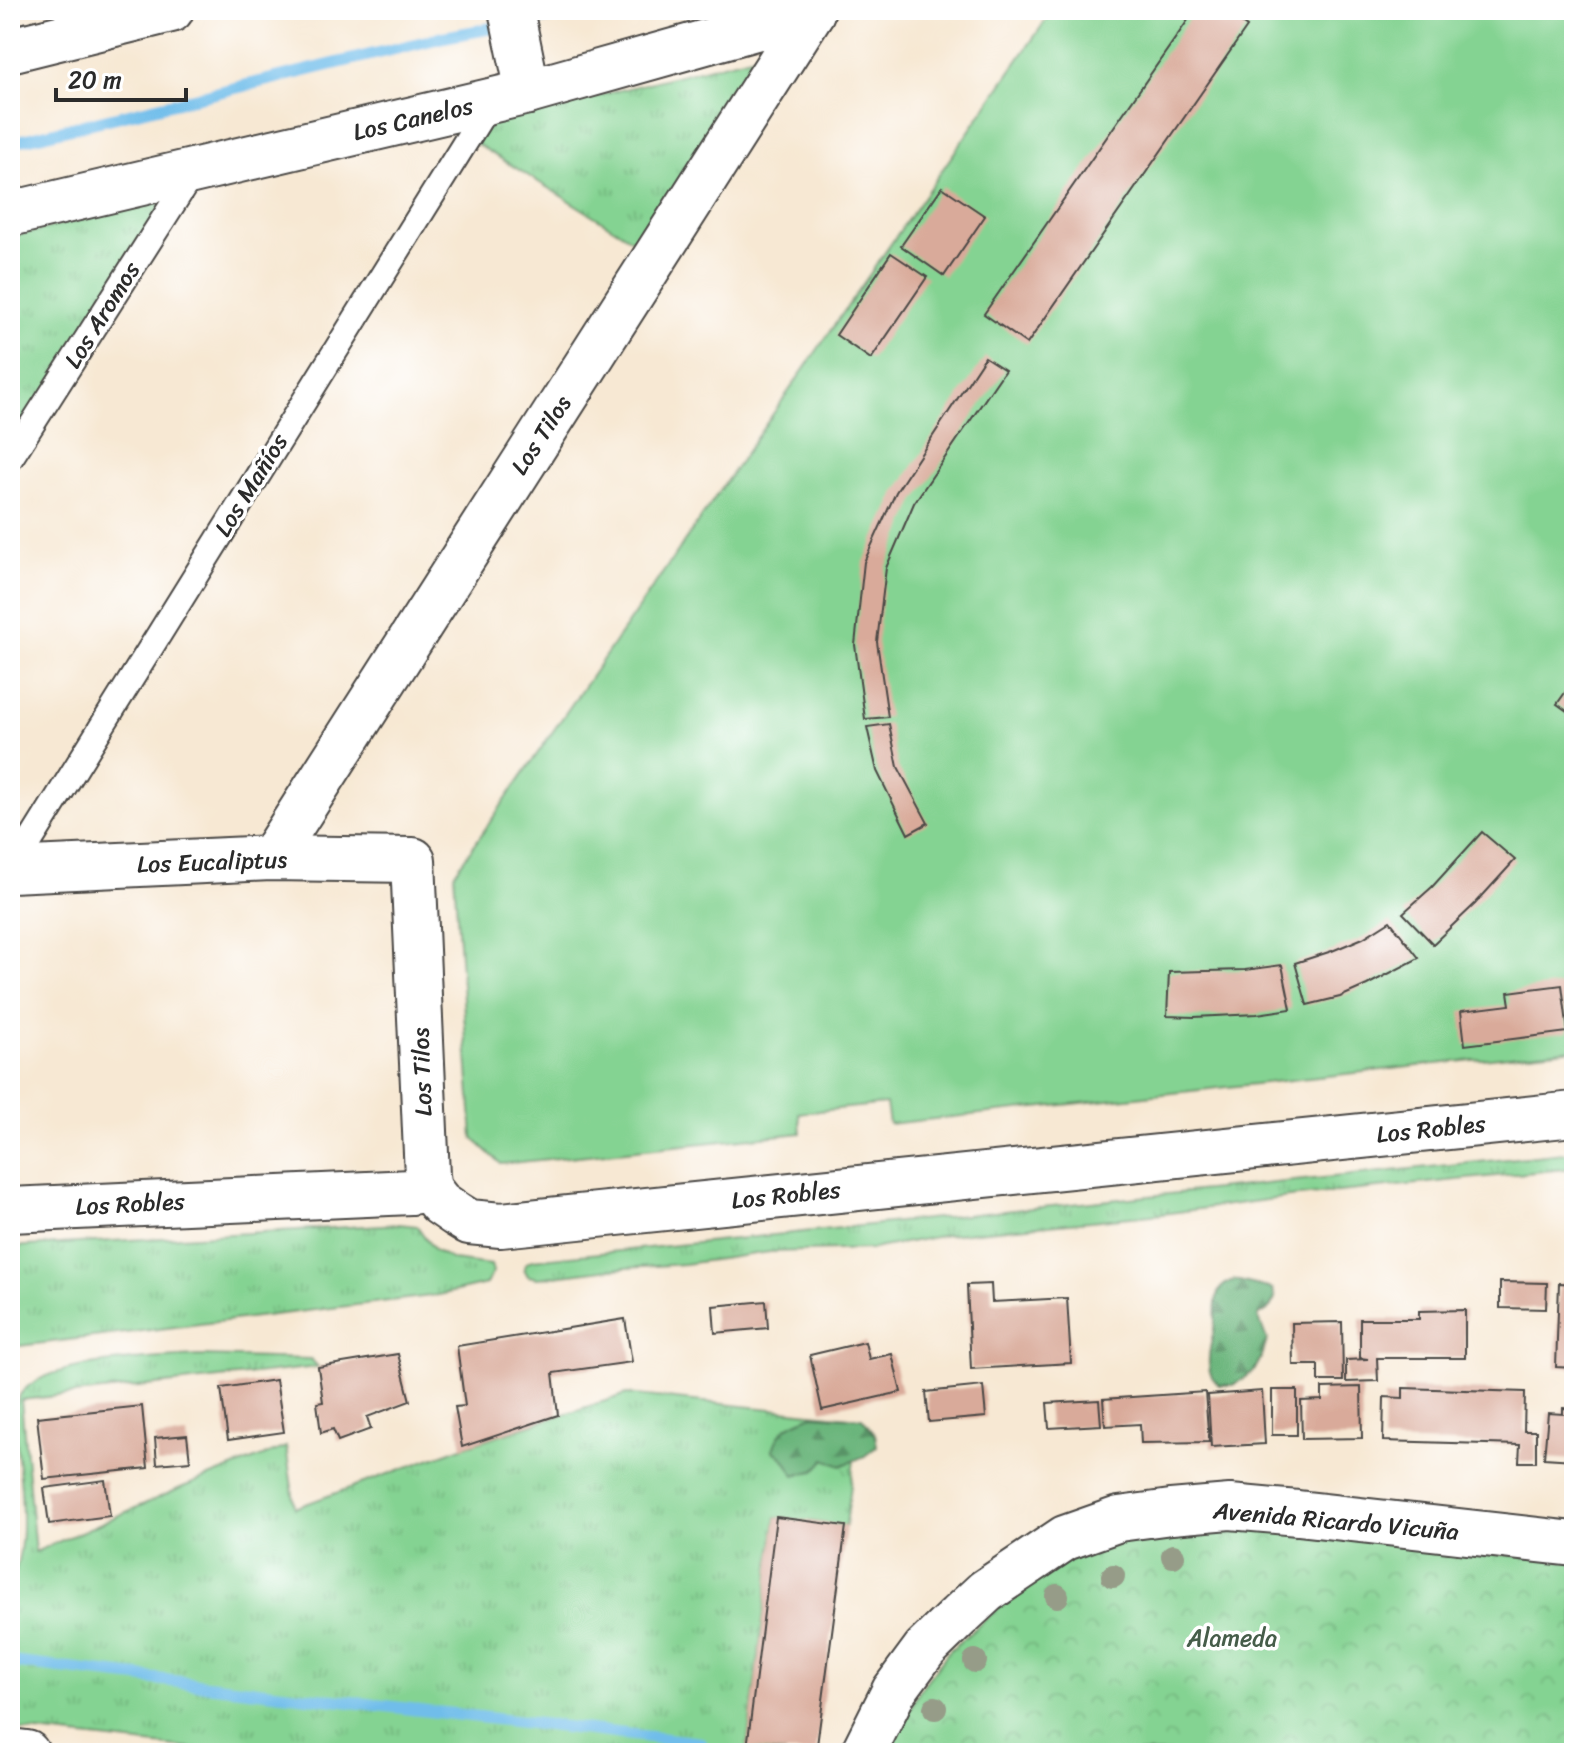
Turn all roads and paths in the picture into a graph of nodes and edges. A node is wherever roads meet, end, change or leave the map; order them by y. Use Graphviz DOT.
graph roads {
  1 [pos="171,10"];
  2 [pos="812,12"];
  3 [pos="514,22"];
  4 [pos="10,50"];
  5 [pos="509,96"];
  6 [pos="194,171"];
  7 [pos="10,214"];
  8 [pos="10,459"];
  9 [pos="271,858"];
  10 [pos="413,860"];
  11 [pos="11,870"];
  12 [pos="1574,1114"];
  13 [pos="429,1189"];
  14 [pos="10,1210"];
  15 [pos="1574,1528"];
  16 [pos="1531,1538"];
  17 [pos="1574,1544"];
  18 [pos="10,1751"];
  19 [pos="27,1753"];
  20 [pos="863,1753"];
  1 -- 4 [label="street"];
  2 -- 5 [label="street, Los Canelos"];
  2 -- 9 [label="street, Los Tilos"];
  3 -- 5 [label="street"];
  5 -- 6 [label="street, Los Canelos"];
  5 -- 11 [label="lane, Los Mañíos"];
  6 -- 7 [label="street, Los Canelos"];
  6 -- 8 [label="lane, Los Aromos"];
  9 -- 10 [label="street, Los Eucaliptus"];
  9 -- 11 [label="street, Los Eucaliptus"];
  10 -- 13 [label="street, Los Tilos"];
  12 -- 13 [label="street, Los Robles"];
  13 -- 14 [label="street, Los Robles"];
  15 -- 16 [label="street"];
  16 -- 17 [label="street, Avenida Ricardo Vicuña"];
  16 -- 20 [label="street, Avenida Ricardo Vicuña"];
  18 -- 19 [label="street"];
}
